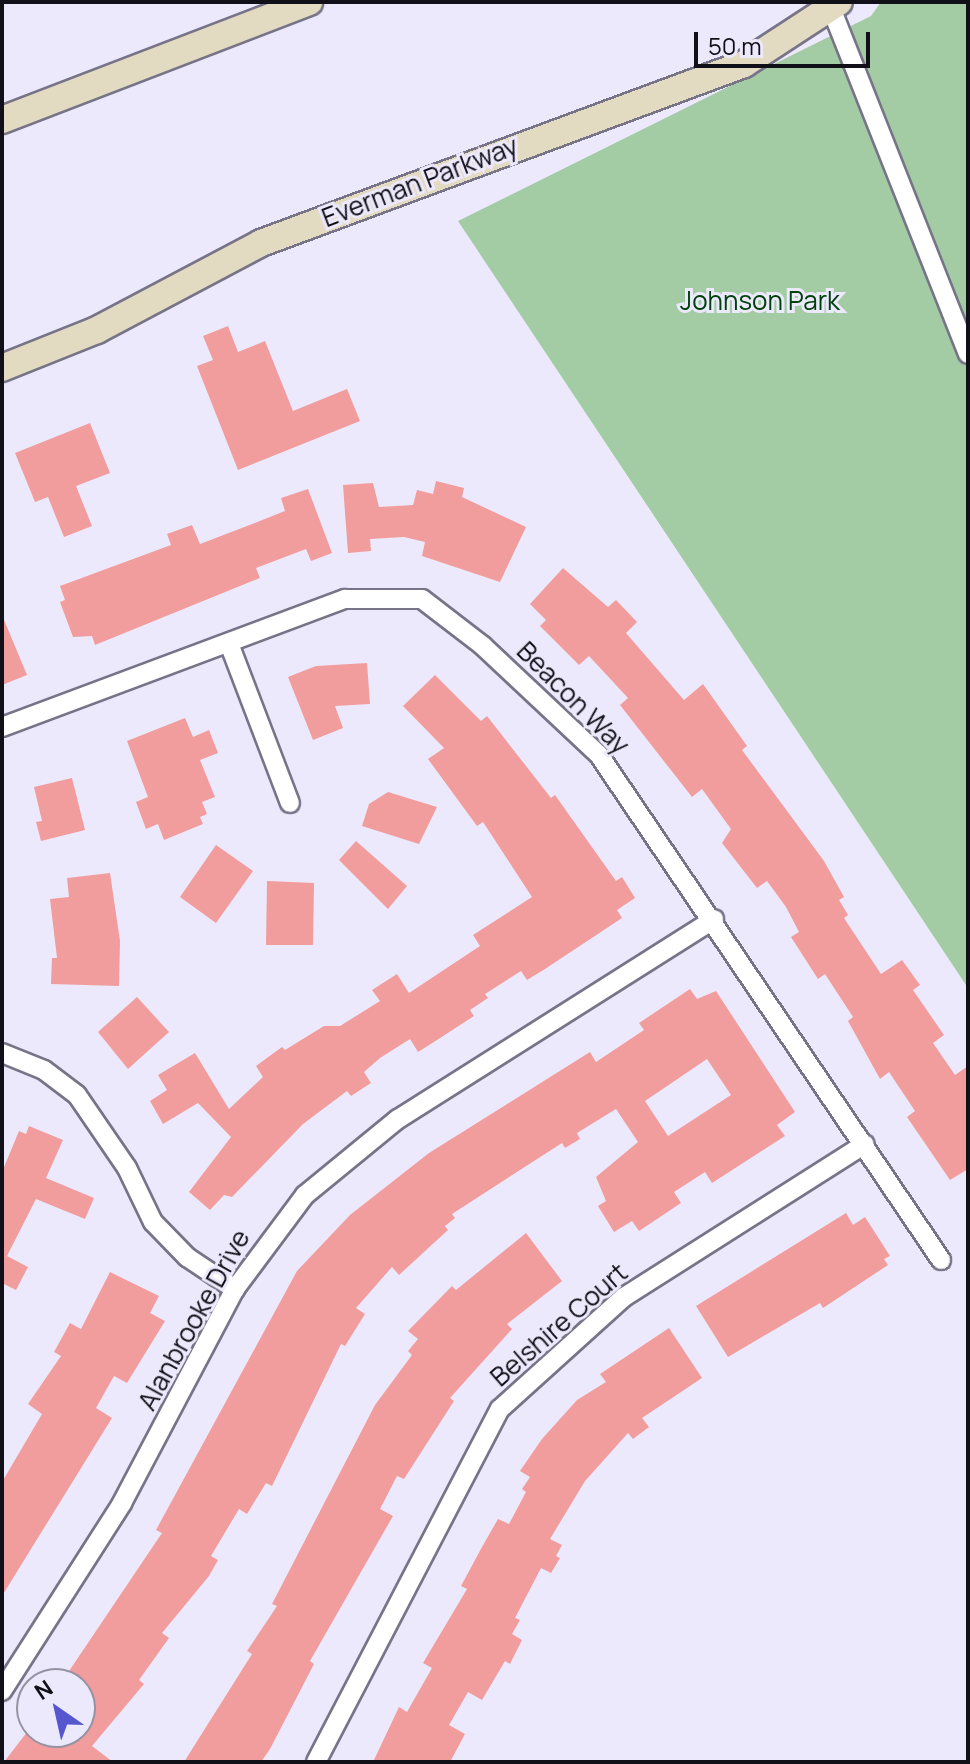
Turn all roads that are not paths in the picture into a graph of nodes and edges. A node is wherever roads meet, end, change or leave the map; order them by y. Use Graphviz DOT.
graph roads {
  1 [pos="309,2"];
  2 [pos="835,5"];
  3 [pos="2,120"];
  4 [pos="968,354"];
  5 [pos="2,368"];
  6 [pos="230,646"];
  7 [pos="2,727"];
  8 [pos="290,803"];
  9 [pos="714,919"];
  10 [pos="2,1053"];
  11 [pos="865,1144"];
  12 [pos="941,1260"];
  13 [pos="235,1289"];
  14 [pos="2,1691"];
  15 [pos="316,1762"];
  1 -- 3 [label="main road"];
  2 -- 4 [label="street"];
  2 -- 5 [label="main road, Everman Parkway"];
  6 -- 7 [label="street, Beacon Way"];
  6 -- 8 [label="street"];
  6 -- 9 [label="street, Beacon Way"];
  9 -- 11 [label="street, Beacon Way"];
  9 -- 13 [label="street, Alanbrooke Drive"];
  10 -- 13 [label="street"];
  11 -- 12 [label="street, Beacon Way"];
  11 -- 15 [label="street, Belshire Court"];
  13 -- 14 [label="street, Alanbrooke Drive"];
}
